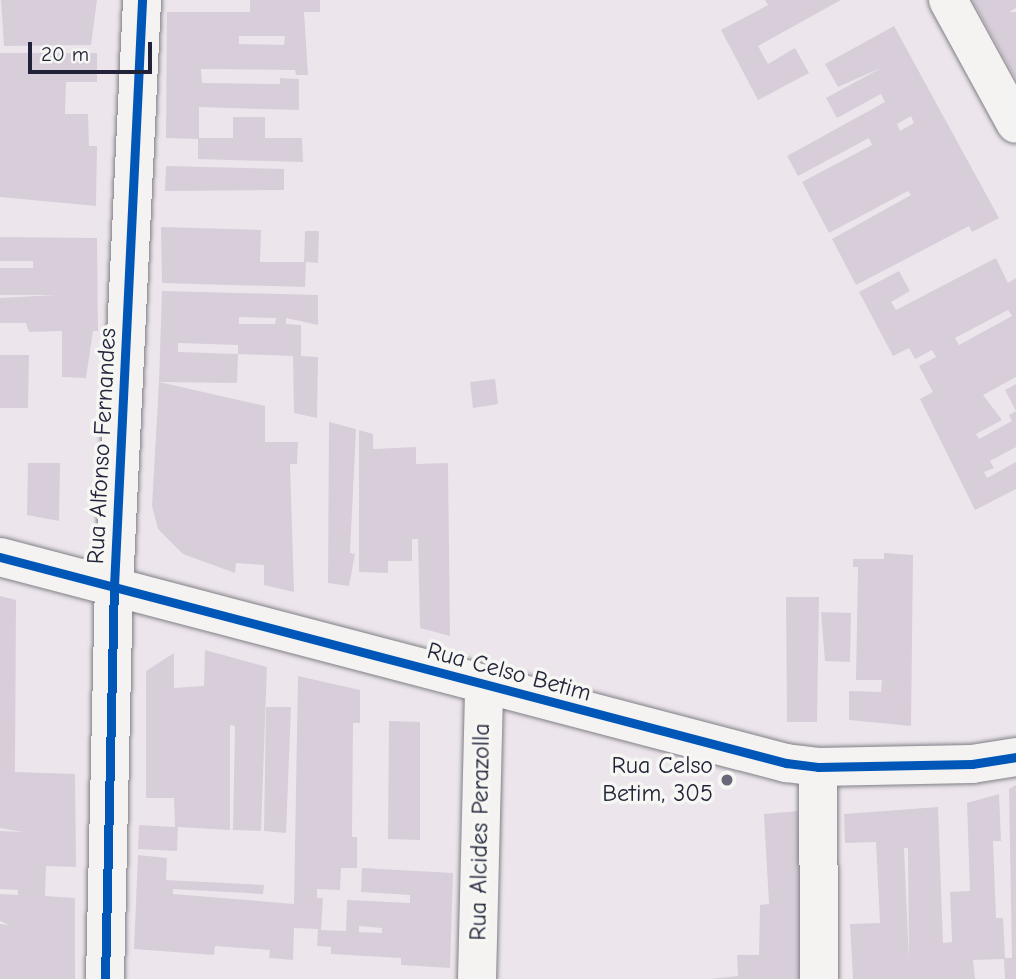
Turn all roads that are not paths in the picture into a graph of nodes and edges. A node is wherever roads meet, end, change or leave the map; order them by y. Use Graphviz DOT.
graph roads {
  1 [pos="142,0"];
  2 [pos="948,0"];
  3 [pos="1016,124"];
  4 [pos="0,557"];
  5 [pos="114,586"];
  6 [pos="484,686"];
  7 [pos="1016,757"];
  8 [pos="818,767"];
  9 [pos="105,979"];
  10 [pos="477,979"];
  11 [pos="819,979"];
  1 -- 5 [label="street, Rua Alfonso Fernandes"];
  2 -- 3 [label="street"];
  4 -- 5 [label="street, Rua Celso Betim"];
  5 -- 6 [label="street, Rua Celso Betim"];
  5 -- 9 [label="street, Rua Alfonso Fernandes"];
  6 -- 8 [label="street, Rua Celso Betim"];
  6 -- 10 [label="street, Rua Alcides Perazolla"];
  7 -- 8 [label="street, Rua Celso Betim"];
  8 -- 11 [label="street"];
}
